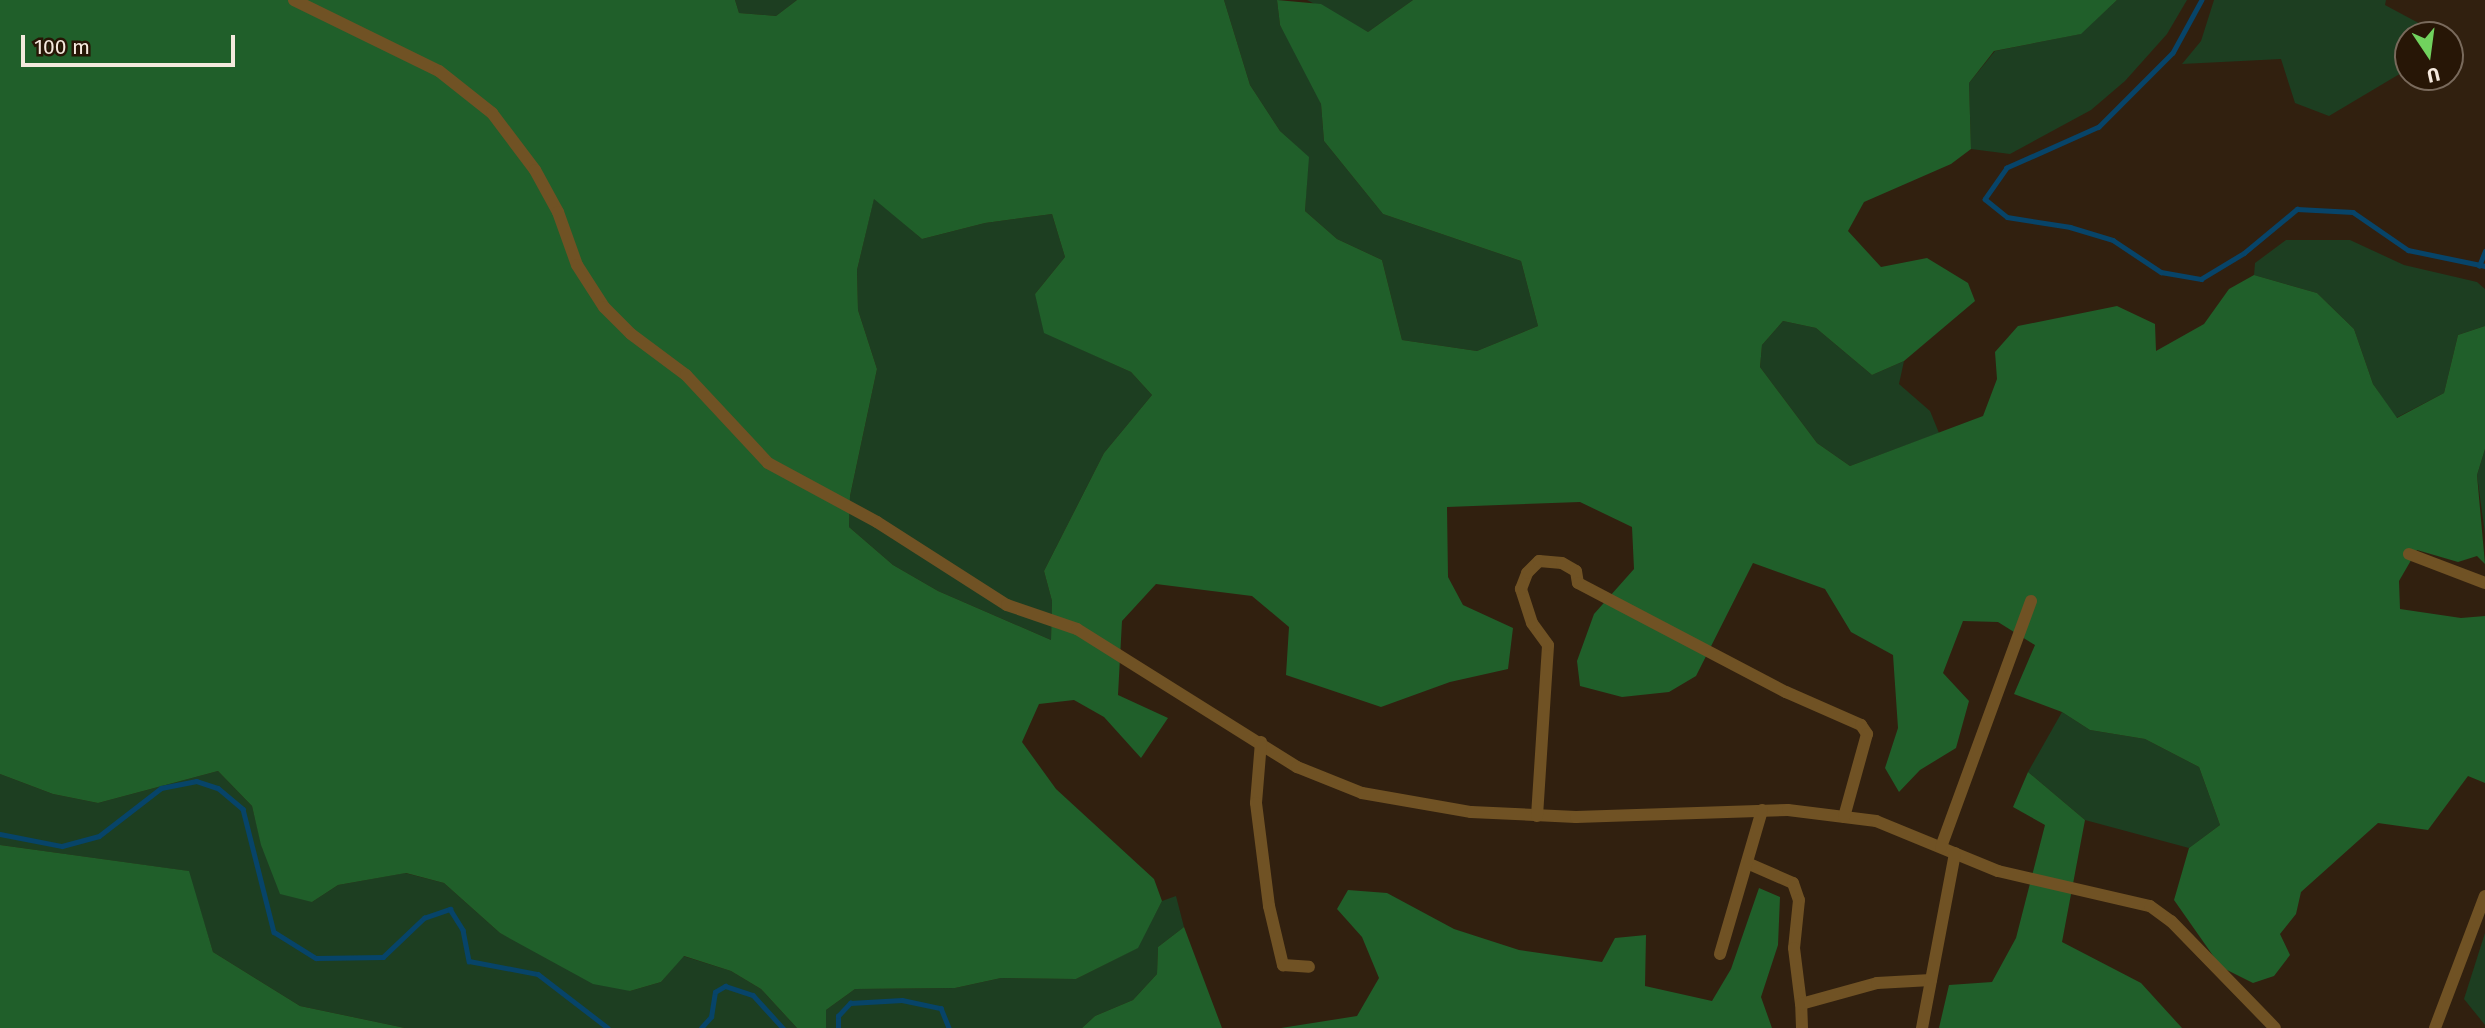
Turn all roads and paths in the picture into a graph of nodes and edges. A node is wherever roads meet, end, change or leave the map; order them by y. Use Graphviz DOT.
graph roads {
  1 [pos="294,0"];
  2 [pos="2409,554"];
  3 [pos="2485,583"];
  4 [pos="2031,601"];
  5 [pos="1261,743"];
  6 [pos="1762,810"];
  7 [pos="1537,816"];
  8 [pos="1844,817"];
  9 [pos="1941,847"];
  10 [pos="1955,853"];
  11 [pos="1747,863"];
  12 [pos="2485,896"];
  13 [pos="1720,954"];
  14 [pos="1309,967"];
  15 [pos="1931,979"];
  16 [pos="1801,1004"];
  17 [pos="1802,1028"];
  18 [pos="1922,1028"];
  19 [pos="2275,1028"];
  20 [pos="2435,1028"];
  1 -- 5 [label="street"];
  2 -- 3 [label="street"];
  4 -- 9 [label="street"];
  5 -- 7 [label="street"];
  5 -- 14 [label="street"];
  6 -- 7 [label="street"];
  6 -- 8 [label="street"];
  6 -- 11 [label="street"];
  7 -- 8 [label="street"];
  8 -- 9 [label="street"];
  9 -- 10 [label="street"];
  10 -- 15 [label="street"];
  10 -- 19 [label="street"];
  11 -- 13 [label="street"];
  11 -- 16 [label="street"];
  12 -- 20 [label="street"];
  15 -- 16 [label="street"];
  15 -- 18 [label="street"];
  16 -- 17 [label="street"];
}
